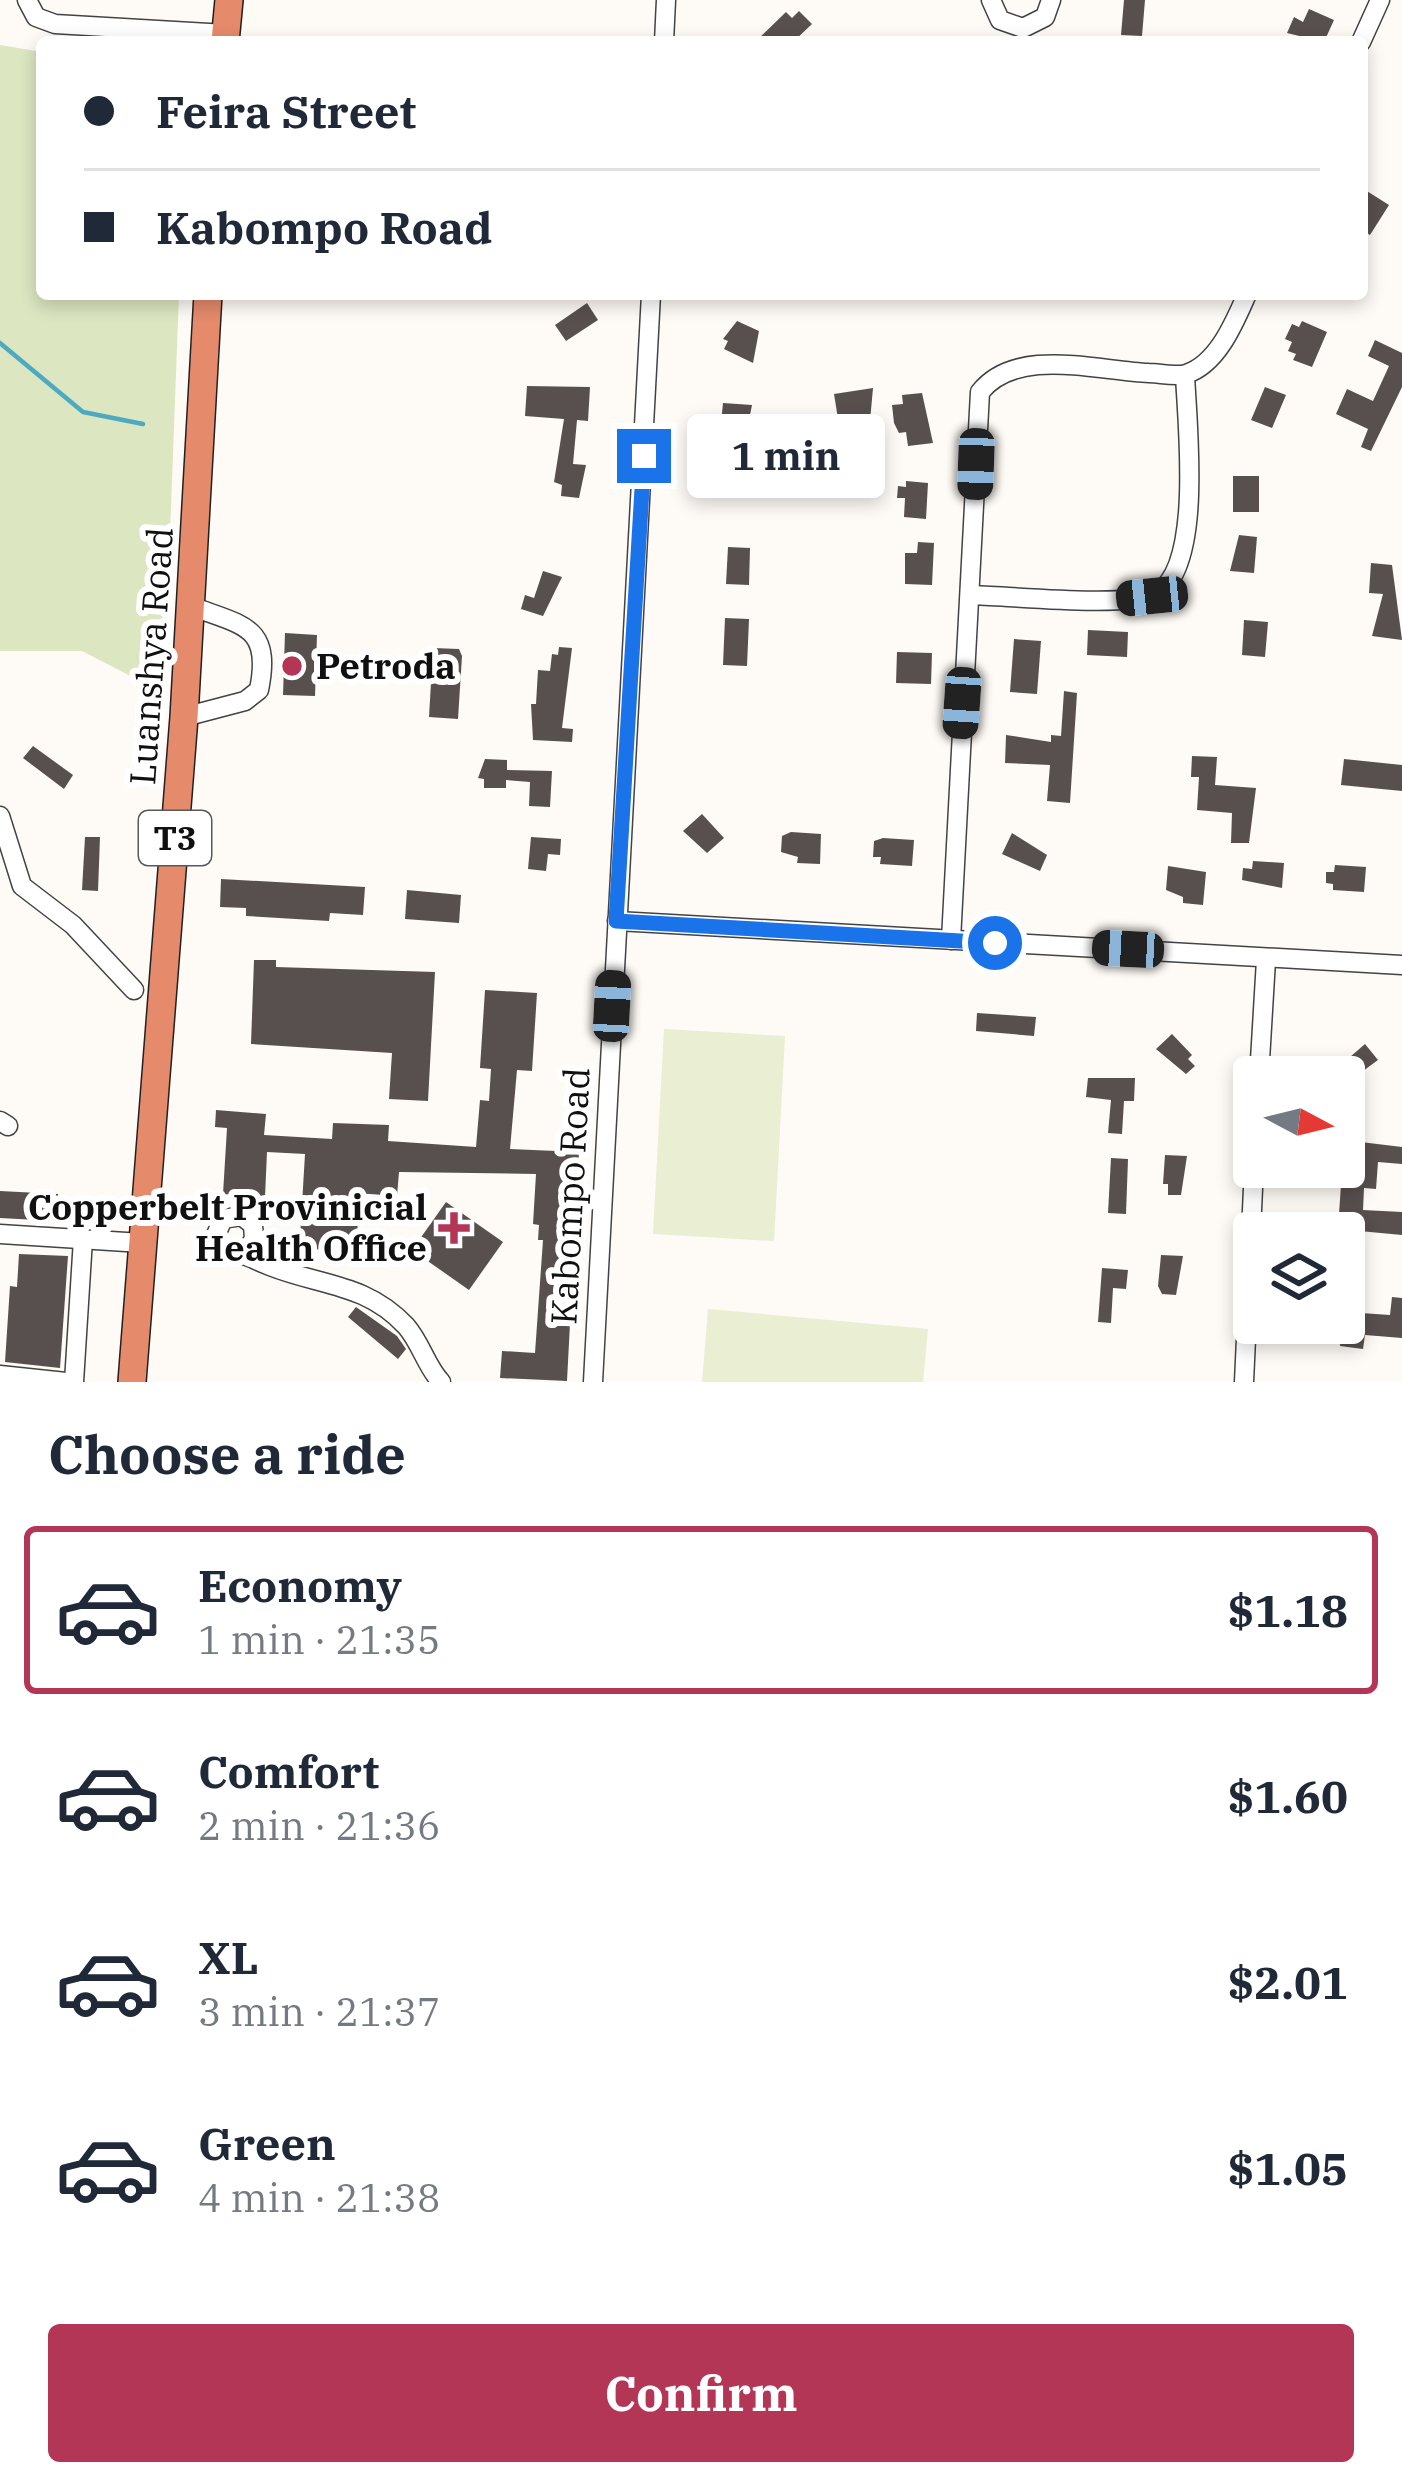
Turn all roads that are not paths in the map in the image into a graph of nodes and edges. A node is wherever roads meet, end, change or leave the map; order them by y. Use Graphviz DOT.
graph roads {
  1 [pos="27,0"];
  2 [pos="229,0"];
  3 [pos="666,0"];
  4 [pos="991,0"];
  5 [pos="1051,0"];
  6 [pos="1380,0"];
  7 [pos="201,36"];
  8 [pos="225,36"];
  9 [pos="664,36"];
  10 [pos="1364,36"];
  11 [pos="208,300"];
  12 [pos="651,300"];
  13 [pos="1244,300"];
  14 [pos="1185,375"];
  15 [pos="971,595"];
  16 [pos="191,606"];
  17 [pos="184,717"];
  18 [pos="0,816"];
  19 [pos="0,880"];
  20 [pos="22,886"];
  21 [pos="616,921"];
  22 [pos="951,940"];
  23 [pos="1266,960"];
  24 [pos="1402,965"];
  25 [pos="134,990"];
  26 [pos="1260,1056"];
  27 [pos="1253,1188"];
  28 [pos="0,1234"];
  29 [pos="83,1239"];
  30 [pos="142,1243"];
  31 [pos="246,1251"];
  32 [pos="0,1375"];
  33 [pos="70,1382"];
  34 [pos="132,1382"];
  35 [pos="441,1382"];
  36 [pos="593,1382"];
  37 [pos="1244,1382"];
  1 -- 7 [label="street"];
  2 -- 8 [label="highway"];
  3 -- 9 [label="street"];
  4 -- 5 [label="street"];
  6 -- 10 [label="street"];
  11 -- 16 [label="highway, Luanshya Road / T3"];
  12 -- 21 [label="street, Kabompo Road"];
  13 -- 14 [label="street"];
  14 -- 15 [label="street"];
  14 -- 15 [label="street"];
  15 -- 22 [label="street"];
  16 -- 17 [label="highway, Luanshya Road / T3"];
  16 -- 17 [label="street"];
  17 -- 30 [label="highway, Luanshya Road / T3"];
  18 -- 20 [label="street"];
  19 -- 20 [label="street"];
  20 -- 25 [label="street"];
  21 -- 22 [label="street"];
  21 -- 36 [label="street, Kabompo Road"];
  22 -- 23 [label="street"];
  23 -- 24 [label="street"];
  23 -- 26 [label="street"];
  27 -- 37 [label="street"];
  28 -- 29 [label="street"];
  29 -- 30 [label="street"];
  29 -- 33 [label="street"];
  30 -- 34 [label="highway, Luanshya Road / T3"];
  31 -- 35 [label="street"];
  32 -- 33 [label="street"];
}
